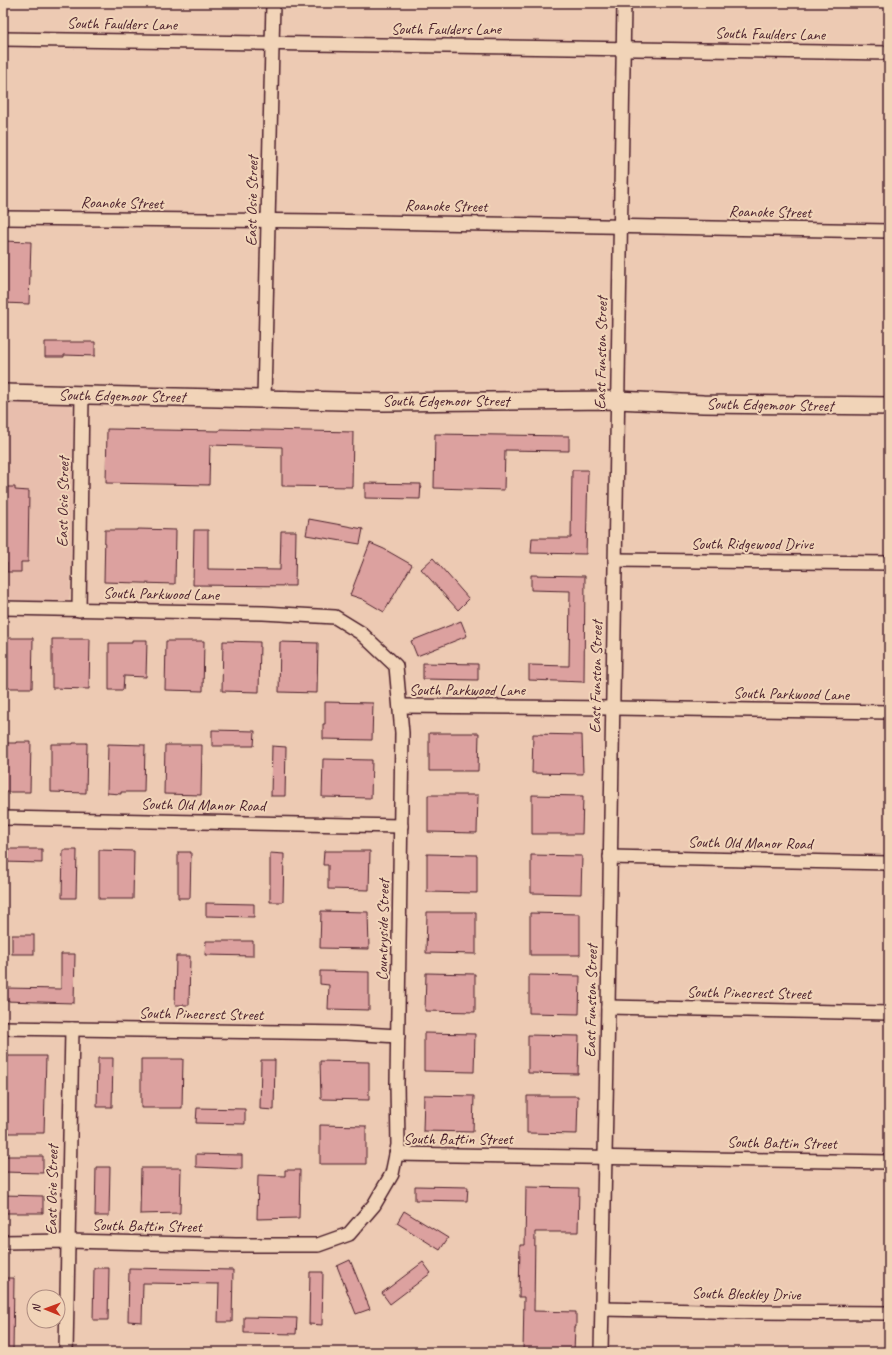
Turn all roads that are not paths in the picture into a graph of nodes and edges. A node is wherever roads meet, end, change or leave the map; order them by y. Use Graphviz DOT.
graph roads {
  1 [pos="274,3"];
  2 [pos="624,3"];
  3 [pos="3,39"];
  4 [pos="273,44"];
  5 [pos="623,48"];
  6 [pos="889,54"];
  7 [pos="3,218"];
  8 [pos="268,221"];
  9 [pos="620,226"];
  10 [pos="889,231"];
  11 [pos="3,393"];
  12 [pos="82,395"];
  13 [pos="264,399"];
  14 [pos="617,400"];
  15 [pos="889,406"];
  16 [pos="616,560"];
  17 [pos="889,563"];
  18 [pos="3,608"];
  19 [pos="79,610"];
  20 [pos="400,706"];
  21 [pos="612,708"];
  22 [pos="889,712"];
  23 [pos="3,818"];
  24 [pos="401,826"];
  25 [pos="610,857"];
  26 [pos="889,863"];
  27 [pos="608,1007"];
  28 [pos="889,1013"];
  29 [pos="3,1028"];
  30 [pos="72,1029"];
  31 [pos="398,1036"];
  32 [pos="396,1154"];
  33 [pos="605,1158"];
  34 [pos="889,1162"];
  35 [pos="68,1241"];
  36 [pos="3,1242"];
  37 [pos="602,1309"];
  38 [pos="889,1313"];
  39 [pos="66,1352"];
  40 [pos="600,1352"];
  1 -- 4 [label="street, East Osie Street"];
  2 -- 5 [label="street, East Funston Street"];
  3 -- 4 [label="street, South Faulders Lane"];
  4 -- 5 [label="street, South Faulders Lane"];
  4 -- 8 [label="street, East Osie Street"];
  5 -- 6 [label="street, South Faulders Lane"];
  5 -- 9 [label="street, East Funston Street"];
  7 -- 8 [label="street, Roanoke Street"];
  8 -- 9 [label="street, Roanoke Street"];
  8 -- 13 [label="street, East Osie Street"];
  9 -- 10 [label="street, Roanoke Street"];
  9 -- 14 [label="street, East Funston Street"];
  11 -- 12 [label="street, South Edgemoor Street"];
  12 -- 13 [label="street, South Edgemoor Street"];
  12 -- 19 [label="street, East Osie Street"];
  13 -- 14 [label="street, South Edgemoor Street"];
  14 -- 15 [label="street, South Edgemoor Street"];
  14 -- 16 [label="street, East Funston Street"];
  16 -- 17 [label="street, South Ridgewood Drive"];
  16 -- 21 [label="street, East Funston Street"];
  18 -- 19 [label="street, South Parkwood Lane"];
  19 -- 20 [label="street, South Parkwood Lane"];
  20 -- 21 [label="street, South Parkwood Lane"];
  20 -- 24 [label="street, Countryside Street"];
  21 -- 22 [label="street, South Parkwood Lane"];
  21 -- 25 [label="street, East Funston Street"];
  23 -- 24 [label="street, South Old Manor Road"];
  24 -- 31 [label="street, Countryside Street"];
  25 -- 26 [label="street, South Old Manor Road"];
  25 -- 27 [label="street, East Funston Street"];
  27 -- 28 [label="street, South Pinecrest Street"];
  27 -- 33 [label="street, East Funston Street"];
  29 -- 30 [label="street, South Pinecrest Street"];
  30 -- 31 [label="street, South Pinecrest Street"];
  30 -- 35 [label="street, East Osie Street"];
  31 -- 32 [label="street, Countryside Street"];
  32 -- 33 [label="street, South Battin Street"];
  32 -- 35 [label="street, South Battin Street"];
  33 -- 34 [label="street, South Battin Street"];
  33 -- 37 [label="street, East Funston Street"];
  35 -- 36 [label="street, South Battin Street"];
  35 -- 39 [label="street, East Osie Street"];
  37 -- 38 [label="street, South Bleckley Drive"];
  37 -- 40 [label="street, East Funston Street"];
}
